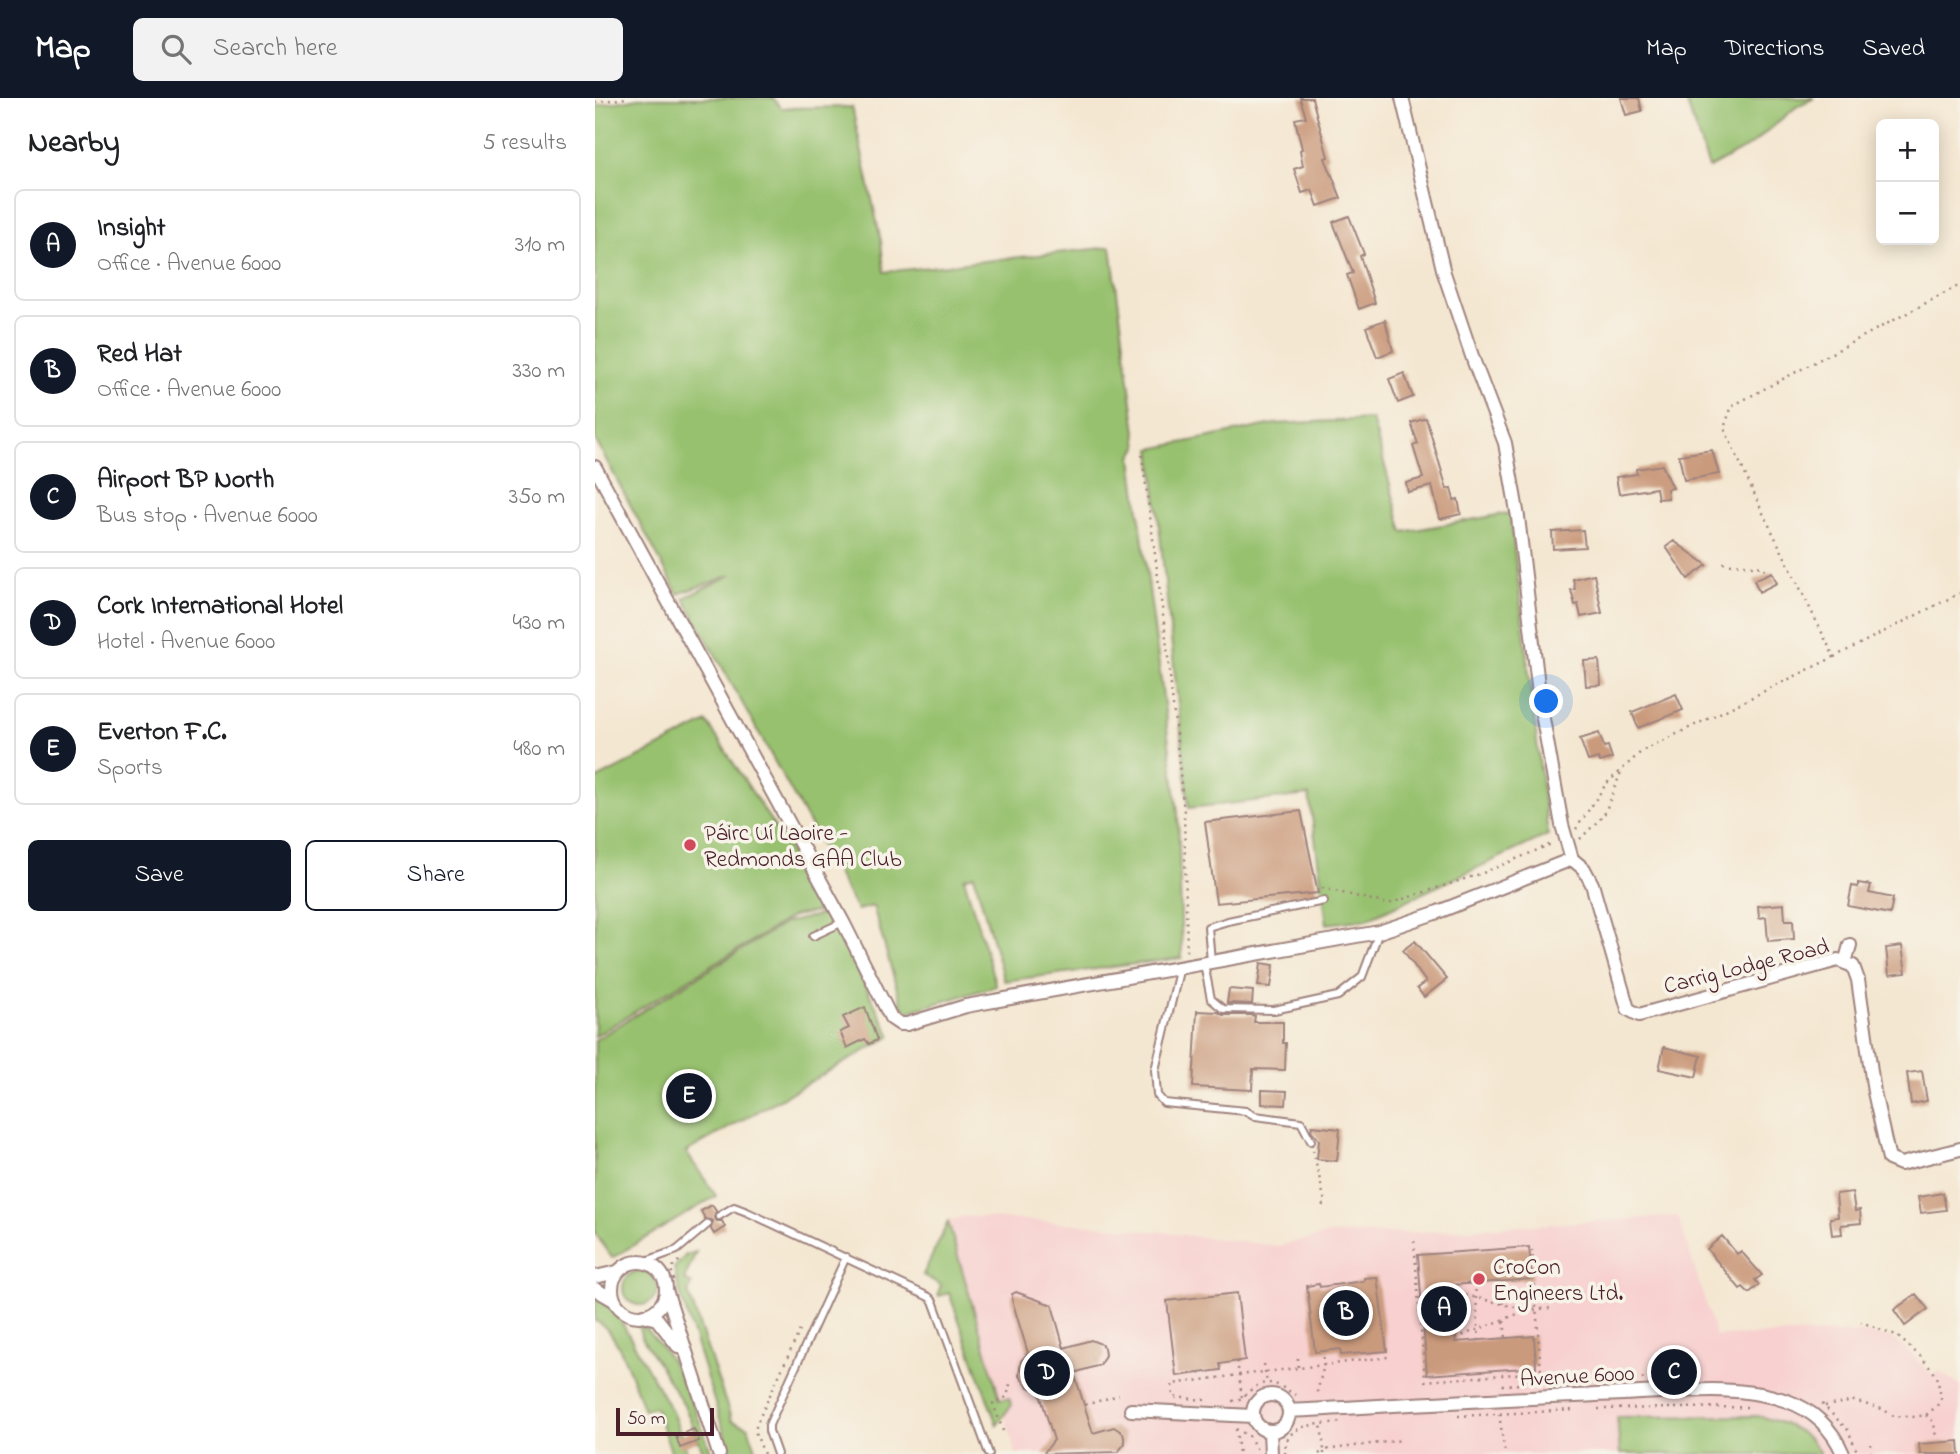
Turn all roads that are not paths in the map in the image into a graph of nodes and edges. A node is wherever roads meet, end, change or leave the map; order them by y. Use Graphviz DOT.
graph roads {
  1 [pos="1402,98"];
  2 [pos="595,467"];
  3 [pos="1570,853"];
  4 [pos="1324,901"];
  5 [pos="843,922"];
  6 [pos="1379,932"];
  7 [pos="813,936"];
  8 [pos="1850,945"];
  9 [pos="1208,963"];
  10 [pos="1845,963"];
  11 [pos="1183,967"];
  12 [pos="1311,1141"];
  13 [pos="1960,1149"];
  14 [pos="719,1216"];
  15 [pos="708,1224"];
  16 [pos="846,1257"];
  17 [pos="643,1262"];
  18 [pos="617,1272"];
  19 [pos="595,1277"];
  20 [pos="595,1289"];
  21 [pos="666,1290"];
  22 [pos="614,1300"];
  23 [pos="644,1315"];
  24 [pos="688,1361"];
  25 [pos="1131,1410"];
  26 [pos="1289,1411"];
  27 [pos="1253,1416"];
  28 [pos="1270,1431"];
  29 [pos="719,1454"];
  30 [pos="776,1454"];
  31 [pos="989,1454"];
  32 [pos="1271,1454"];
  33 [pos="1843,1454"];
  1 -- 3 [label="street"];
  2 -- 5 [label="street"];
  3 -- 6 [label="street"];
  3 -- 10 [label="street, Carrig Lodge Road"];
  4 -- 9 [label="lane"];
  5 -- 7 [label="lane"];
  5 -- 11 [label="street"];
  6 -- 9 [label="street"];
  6 -- 9 [label="lane"];
  8 -- 10 [label="street"];
  9 -- 11 [label="street"];
  10 -- 13 [label="street, Carrig Lodge Road"];
  11 -- 12 [label="lane"];
  14 -- 16 [label="lane"];
  15 -- 17 [label="lane"];
  16 -- 30 [label="lane"];
  16 -- 31 [label="lane"];
  17 -- 18 [label="street"];
  17 -- 21 [label="street"];
  18 -- 19 [label="street"];
  18 -- 22 [label="street"];
  20 -- 22 [label="street"];
  21 -- 23 [label="street"];
  21 -- 24 [label="street"];
  22 -- 23 [label="street"];
  23 -- 24 [label="street"];
  24 -- 29 [label="street"];
  25 -- 27 [label="street"];
  26 -- 27 [label="street"];
  26 -- 28 [label="street"];
  26 -- 33 [label="street, Avenue 6000"];
  27 -- 28 [label="street"];
  28 -- 32 [label="street"];
}
